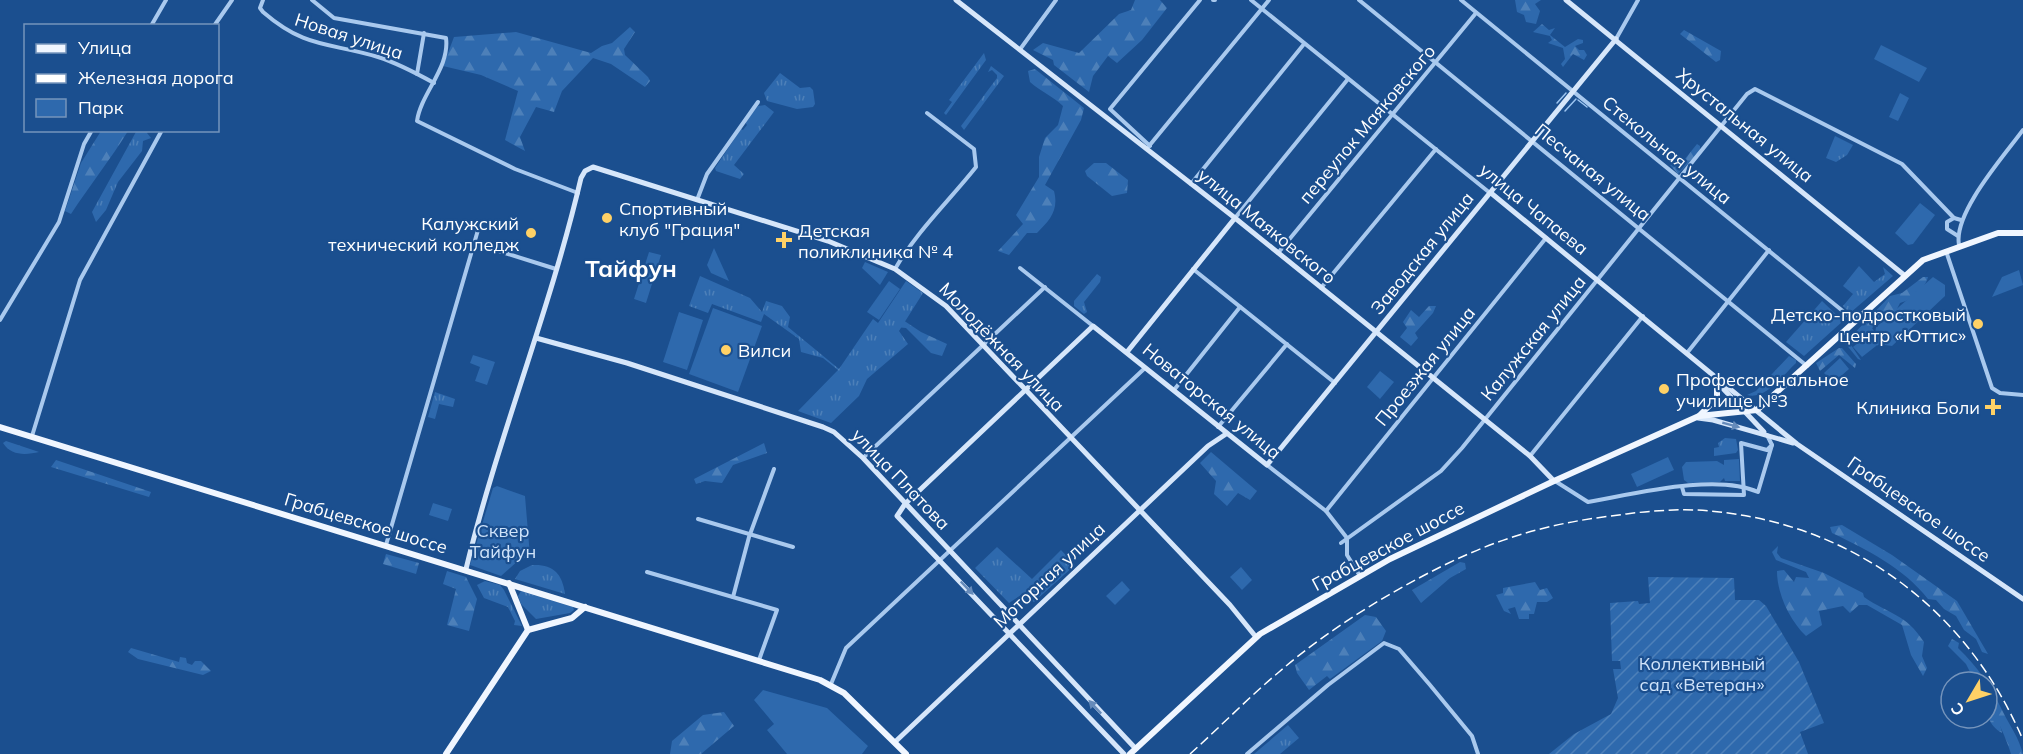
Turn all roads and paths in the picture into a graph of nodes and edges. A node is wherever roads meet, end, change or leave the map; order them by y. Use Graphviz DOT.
graph roads {
  1 [pos="166,0"];
  2 [pos="232,0"];
  3 [pos="263,0"];
  4 [pos="312,0"];
  5 [pos="956,0"];
  6 [pos="1056,0"];
  7 [pos="1200,0"];
  8 [pos="1251,0"];
  9 [pos="1269,0"];
  10 [pos="1359,0"];
  11 [pos="1461,0"];
  12 [pos="1566,0"];
  13 [pos="1638,0"];
  14 [pos="1262,9"];
  15 [pos="1476,13"];
  16 [pos="152,24"];
  17 [pos="215,24"];
  18 [pos="424,33"];
  19 [pos="1616,39"];
  20 [pos="1304,44"];
  21 [pos="1021,48"];
  22 [pos="1436,62"];
  23 [pos="417,74"];
  24 [pos="1349,79"];
  25 [pos="434,83"];
  26 [pos="1574,92"];
  27 [pos="758,102"];
  28 [pos="927,113"];
  29 [pos="1393,114"];
  30 [pos="1722,126"];
  31 [pos="2023,129"];
  32 [pos="91,132"];
  33 [pos="161,132"];
  34 [pos="1534,141"];
  35 [pos="1148,147"];
  36 [pos="1436,149"];
  37 [pos="1680,178"];
  38 [pos="1191,184"];
  39 [pos="578,193"];
  40 [pos="1491,194"];
  41 [pos="697,200"];
  42 [pos="1235,218"];
  43 [pos="1954,218"];
  44 [pos="1961,220"];
  45 [pos="1639,228"];
  46 [pos="478,230"];
  47 [pos="2023,233"];
  48 [pos="1958,236"];
  49 [pos="1546,238"];
  50 [pos="473,243"];
  51 [pos="1959,245"];
  52 [pos="1769,250"];
  53 [pos="1946,250"];
  54 [pos="1278,253"];
  55 [pos="1020,268"];
  56 [pos="556,269"];
  57 [pos="895,269"];
  58 [pos="1192,269"];
  59 [pos="1904,275"];
  60 [pos="1598,280"];
  61 [pos="1045,287"];
  62 [pos="1321,288"];
  63 [pos="1729,301"];
  64 [pos="1240,307"];
  65 [pos="1643,316"];
  66 [pos="0,320"];
  67 [pos="1855,322"];
  68 [pos="1093,326"];
  69 [pos="1377,333"];
  70 [pos="536,338"];
  71 [pos="1287,344"];
  72 [pos="982,346"];
  73 [pos="1127,352"];
  74 [pos="1687,353"];
  75 [pos="1702,366"];
  76 [pos="1807,366"];
  77 [pos="1145,367"];
  78 [pos="1433,378"];
  79 [pos="1717,381"];
  80 [pos="1335,383"];
  81 [pos="1174,390"];
  82 [pos="1024,391"];
  83 [pos="2023,395"];
  84 [pos="1744,410"];
  85 [pos="1757,410"];
  86 [pos="1697,417"];
  87 [pos="1485,419"];
  88 [pos="0,427"];
  89 [pos="1218,427"];
  90 [pos="1226,434"];
  91 [pos="1766,435"];
  92 [pos="32,436"];
  93 [pos="1070,439"];
  94 [pos="1797,444"];
  95 [pos="1772,445"];
  96 [pos="1530,456"];
  97 [pos="863,459"];
  98 [pos="1267,465"];
  99 [pos="774,469"];
  100 [pos="1554,481"];
  101 [pos="1742,485"];
  102 [pos="1682,486"];
  103 [pos="905,504"];
  104 [pos="1139,511"];
  105 [pos="1326,511"];
  106 [pos="698,519"];
  107 [pos="752,535"];
  108 [pos="1347,538"];
  109 [pos="1341,543"];
  110 [pos="386,545"];
  111 [pos="793,547"];
  112 [pos="950,552"];
  113 [pos="940,561"];
  114 [pos="466,569"];
  115 [pos="647,572"];
  116 [pos="1360,576"];
  117 [pos="509,583"];
  118 [pos="733,597"];
  119 [pos="2023,599"];
  120 [pos="585,607"];
  121 [pos="519,608"];
  122 [pos="543,625"];
  123 [pos="1018,625"];
  124 [pos="528,630"];
  125 [pos="1010,633"];
  126 [pos="1256,637"];
  127 [pos="759,660"];
  128 [pos="831,684"];
  129 [pos="895,742"];
  130 [pos="1132,753"];
  131 [pos="446,754"];
  132 [pos="906,754"];
  133 [pos="1124,754"];
  134 [pos="1247,754"];
  135 [pos="1478,754"];
  1 -- 16 [label="street"];
  2 -- 17 [label="street"];
  3 -- 23 [label="street, Новая улица"];
  4 -- 18 [label="street, Новая улица"];
  5 -- 21 [label="street, улица Маяковского"];
  6 -- 21 [label="street"];
  7 -- 35 [label="street"];
  8 -- 14 [label="street, улица Чапаева"];
  9 -- 14 [label="street"];
  10 -- 22 [label="street, Песчаная улица"];
  11 -- 15 [label="street, Стекольная улица"];
  12 -- 19 [label="street, Хрустальная улица"];
  13 -- 19 [label="street, Заводская улица"];
  14 -- 20 [label="street, улица Чапаева"];
  14 -- 35 [label="street"];
  15 -- 22 [label="street, переулок Маяковского"];
  15 -- 26 [label="street, Стекольная улица"];
  18 -- 23 [label="street"];
  18 -- 25 [label="street, Новая улица"];
  19 -- 26 [label="street, Заводская улица"];
  19 -- 30 [label="street, Хрустальная улица"];
  20 -- 24 [label="street, улица Чапаева"];
  20 -- 38 [label="street"];
  21 -- 35 [label="street, улица Маяковского"];
  22 -- 29 [label="street, переулок Маяковского"];
  22 -- 34 [label="street, Песчаная улица"];
  23 -- 25 [label="street, Новая улица"];
  24 -- 29 [label="street, улица Чапаева"];
  24 -- 42 [label="street"];
  25 -- 39 [label="street"];
  26 -- 34 [label="street, Заводская улица"];
  26 -- 37 [label="street, Стекольная улица"];
  27 -- 41 [label="street"];
  28 -- 57 [label="street"];
  29 -- 36 [label="street, улица Чапаева"];
  29 -- 54 [label="street, переулок Маяковского"];
  30 -- 37 [label="street, Калужская улица"];
  30 -- 43 [label="street, Калужская улица"];
  30 -- 59 [label="street, Хрустальная улица"];
  31 -- 44 [label="street"];
  32 -- 66 [label="street"];
  33 -- 92 [label="street"];
  34 -- 40 [label="street, Заводская улица"];
  34 -- 45 [label="street, Песчаная улица"];
  35 -- 38 [label="street, улица Маяковского"];
  36 -- 40 [label="street, улица Чапаева"];
  36 -- 62 [label="street"];
  37 -- 45 [label="street, Калужская улица"];
  37 -- 52 [label="street, Стекольная улица"];
  38 -- 42 [label="street, улица Маяковского"];
  39 -- 41 [label="street, Молодёжная улица"];
  39 -- 56 [label="street"];
  40 -- 49 [label="street, улица Чапаева"];
  40 -- 69 [label="street, Заводская улица"];
  41 -- 57 [label="street, Молодёжная улица"];
  42 -- 54 [label="street, улица Маяковского"];
  42 -- 58 [label="street"];
  43 -- 44 [label="street"];
  43 -- 48 [label="street"];
  44 -- 48 [label="street"];
  45 -- 60 [label="street, Калужская улица"];
  45 -- 63 [label="street, Песчаная улица"];
  46 -- 50 [label="street"];
  47 -- 51 [label="main road"];
  48 -- 51 [label="street"];
  49 -- 60 [label="street, улица Чапаева"];
  49 -- 78 [label="street, Проезжая улица"];
  50 -- 56 [label="street"];
  50 -- 110 [label="street"];
  51 -- 53 [label="main road"];
  52 -- 63 [label="street"];
  52 -- 67 [label="street, Стекольная улица"];
  53 -- 59 [label="main road"];
  53 -- 83 [label="street"];
  54 -- 62 [label="street, улица Маяковского"];
  55 -- 61 [label="street, Новаторская улица"];
  56 -- 70 [label="street"];
  57 -- 72 [label="street, Молодёжная улица"];
  58 -- 64 [label="street"];
  58 -- 73 [label="street"];
  59 -- 67 [label="main road"];
  60 -- 65 [label="street, улица Чапаева"];
  60 -- 87 [label="street, Калужская улица"];
  61 -- 68 [label="street, Новаторская улица"];
  61 -- 72 [label="street"];
  62 -- 69 [label="street, улица Маяковского"];
  63 -- 74 [label="street"];
  63 -- 76 [label="street, Песчаная улица"];
  64 -- 71 [label="street"];
  64 -- 81 [label="street"];
  65 -- 74 [label="street, улица Чапаева"];
  65 -- 96 [label="street"];
  67 -- 76 [label="main road"];
  68 -- 73 [label="street, Новаторская улица"];
  68 -- 82 [label="street"];
  69 -- 78 [label="street, улица Маяковского"];
  69 -- 80 [label="street, Заводская улица"];
  70 -- 97 [label="street, улица Платова"];
  70 -- 114 [label="street"];
  71 -- 80 [label="street"];
  71 -- 89 [label="street"];
  72 -- 82 [label="street, Молодёжная улица"];
  72 -- 97 [label="street"];
  73 -- 77 [label="street, Новаторская улица"];
  74 -- 75 [label="street, улица Чапаева"];
  75 -- 79 [label="street"];
  75 -- 85 [label="street, улица Чапаева"];
  76 -- 85 [label="main road"];
  77 -- 81 [label="street, Новаторская улица"];
  77 -- 93 [label="street"];
  78 -- 87 [label="street, улица Маяковского"];
  78 -- 105 [label="street, Проезжая улица"];
  79 -- 84 [label="street"];
  79 -- 86 [label="main road"];
  80 -- 98 [label="street, Заводская улица"];
  81 -- 89 [label="street, Новаторская улица"];
  82 -- 93 [label="street, Молодёжная улица"];
  82 -- 103 [label="street"];
  84 -- 85 [label="main road"];
  84 -- 86 [label="main road"];
  84 -- 91 [label="street"];
  85 -- 94 [label="street, улица Чапаева"];
  86 -- 91 [label="street, one-way"];
  86 -- 100 [label="main road, Грабцевское шоссе"];
  87 -- 96 [label="street, улица Маяковского"];
  87 -- 108 [label="street, Калужская улица"];
  88 -- 92 [label="main road, Грабцевское шоссе"];
  89 -- 90 [label="street, Новаторская улица"];
  90 -- 98 [label="street, Новаторская улица"];
  90 -- 104 [label="street, Моторная улица"];
  91 -- 94 [label="street"];
  91 -- 95 [label="street"];
  92 -- 110 [label="main road, Грабцевское шоссе"];
  93 -- 104 [label="street, Молодёжная улица"];
  93 -- 112 [label="street"];
  94 -- 119 [label="street, Грабцевское шоссе"];
  95 -- 101 [label="street"];
  95 -- 101 [label="street"];
  96 -- 100 [label="street, улица Маяковского"];
  97 -- 103 [label="street, улица Платова"];
  98 -- 105 [label="street, Новаторская улица"];
  99 -- 107 [label="street"];
  100 -- 102 [label="street"];
  100 -- 116 [label="main road, Грабцевское шоссе"];
  101 -- 102 [label="street"];
  101 -- 102 [label="street"];
  103 -- 112 [label="street, улица Платова"];
  103 -- 113 [label="street, улица Платова"];
  104 -- 123 [label="street, Моторная улица"];
  104 -- 126 [label="street, Молодёжная улица"];
  105 -- 108 [label="street, Новаторская улица"];
  106 -- 107 [label="street"];
  107 -- 111 [label="street"];
  107 -- 118 [label="street"];
  108 -- 109 [label="street, Калужская улица"];
  108 -- 116 [label="street, Новаторская улица"];
  110 -- 114 [label="main road, Грабцевское шоссе"];
  112 -- 113 [label="street"];
  112 -- 123 [label="street, улица Платова"];
  113 -- 125 [label="street, улица Платова, one-way"];
  113 -- 128 [label="street"];
  114 -- 117 [label="main road, Грабцевское шоссе"];
  115 -- 118 [label="street"];
  116 -- 126 [label="main road, Грабцевское шоссе"];
  117 -- 120 [label="main road, Грабцевское шоссе"];
  117 -- 121 [label="main road"];
  118 -- 127 [label="street"];
  120 -- 122 [label="main road"];
  120 -- 127 [label="main road, Грабцевское шоссе"];
  121 -- 122 [label="main road"];
  121 -- 124 [label="main road"];
  122 -- 124 [label="main road"];
  123 -- 125 [label="street, Моторная улица"];
  130 -- 123 [label="street, улица Платова, one-way"];
  124 -- 131 [label="main road"];
  125 -- 129 [label="street, Моторная улица"];
  125 -- 133 [label="street, улица Платова"];
  126 -- 130 [label="main road, Грабцевское шоссе"];
  127 -- 128 [label="main road, Грабцевское шоссе"];
  128 -- 129 [label="main road, Грабцевское шоссе"];
  129 -- 132 [label="main road, Грабцевское шоссе"];
  134 -- 135 [label="street"];
}
